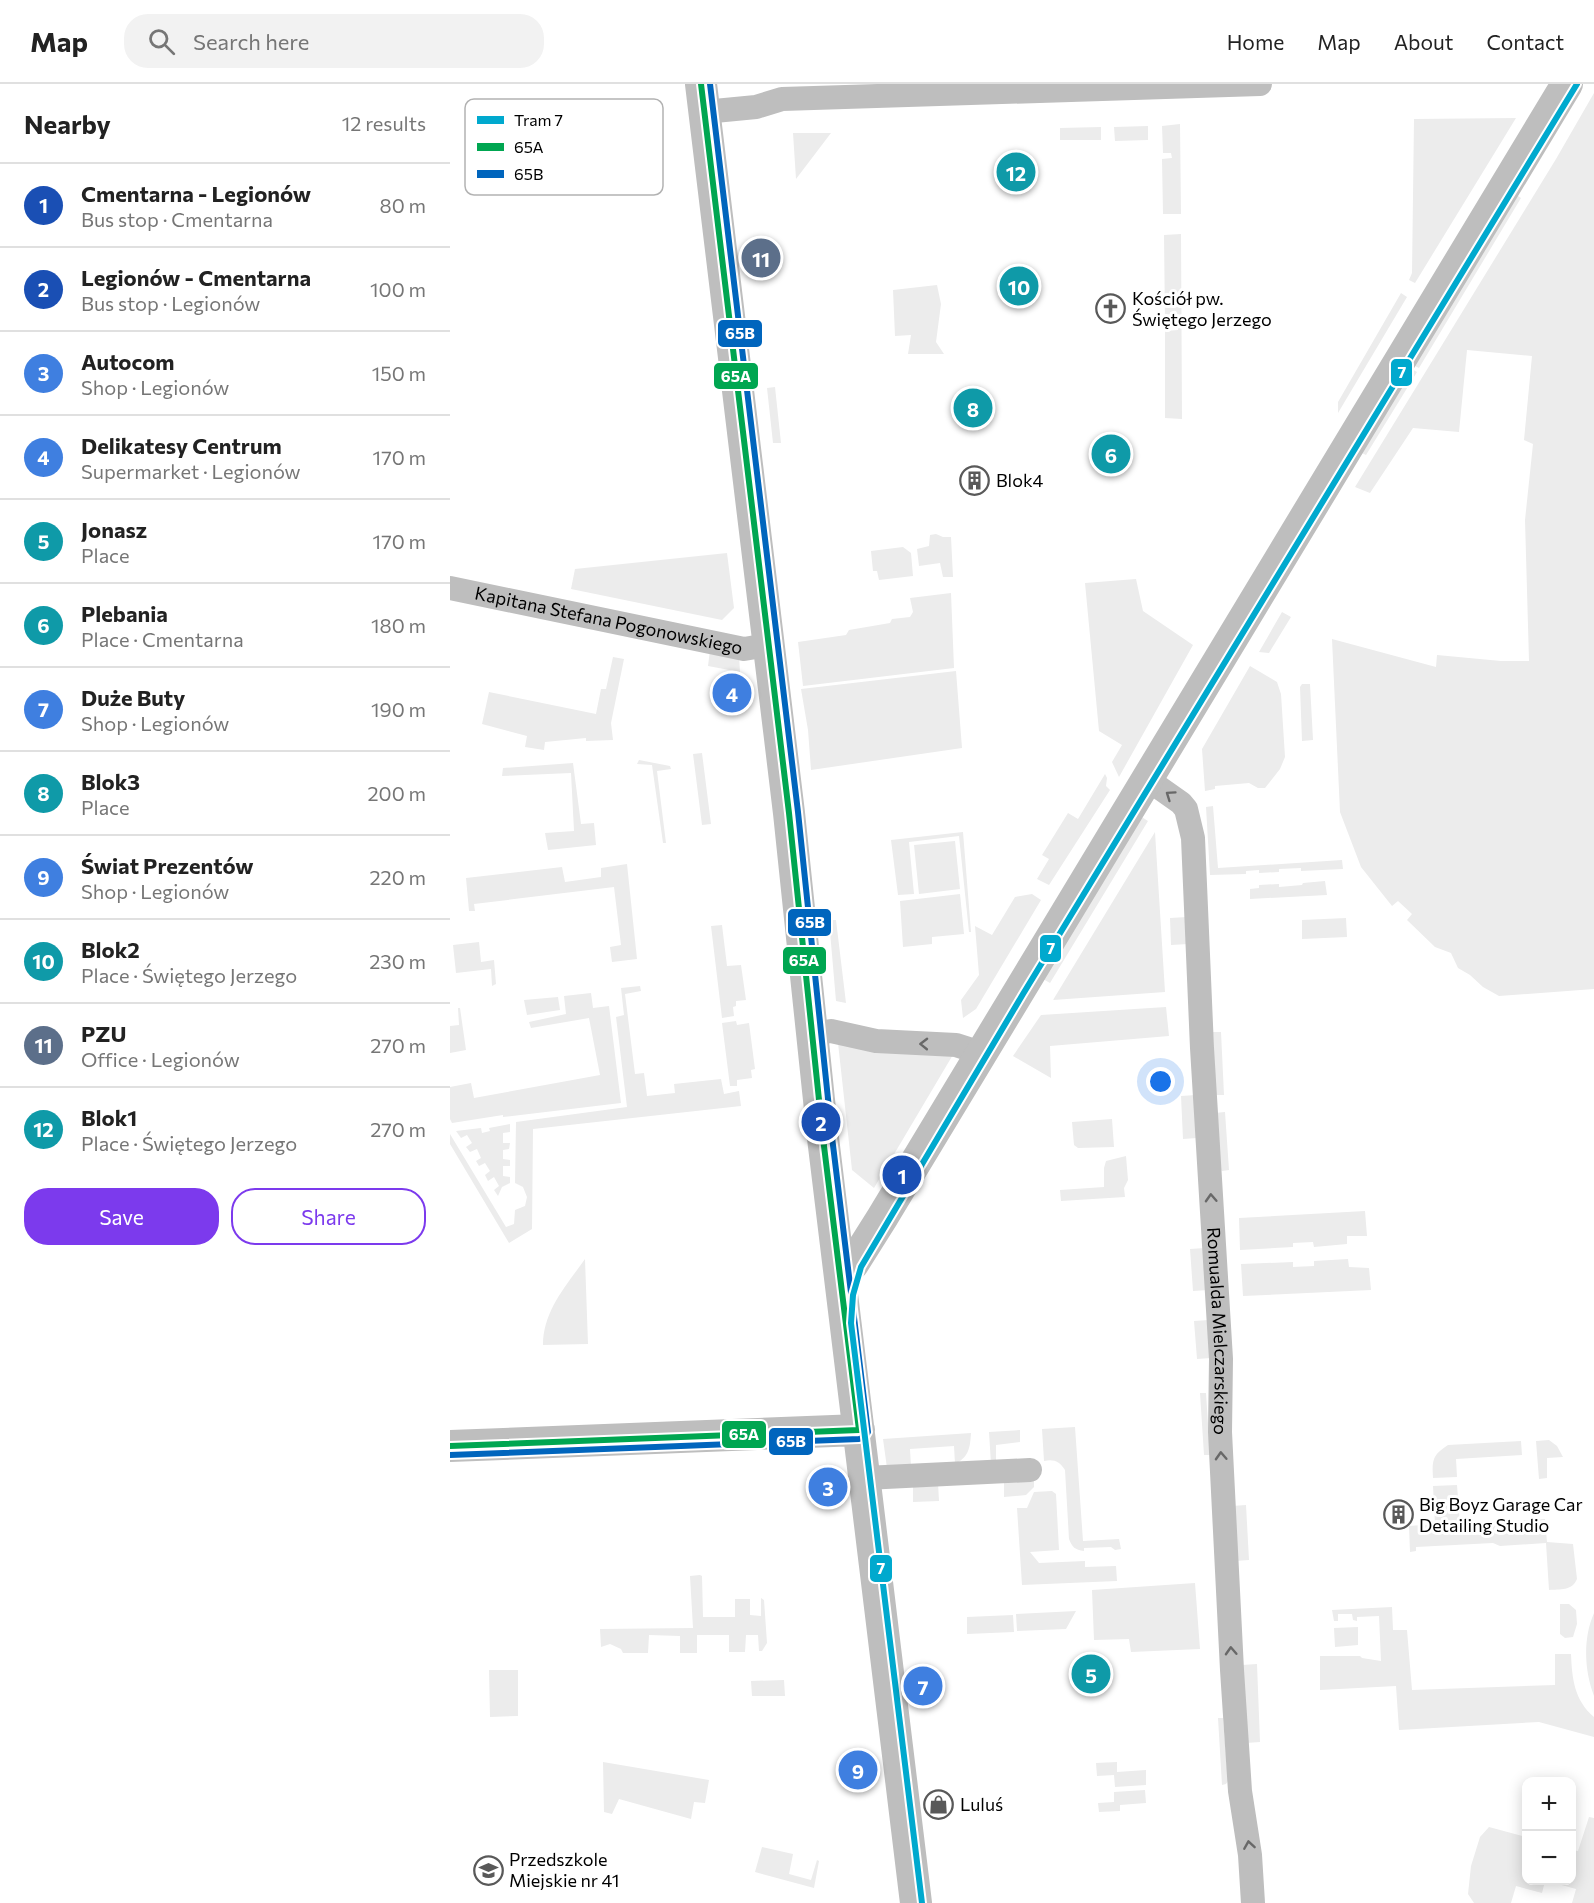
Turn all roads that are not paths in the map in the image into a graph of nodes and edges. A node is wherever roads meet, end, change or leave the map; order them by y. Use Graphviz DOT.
graph roads {
  1 [pos="1260,84"];
  2 [pos="1559,87"];
  3 [pos="702,98"];
  4 [pos="450,588"];
  5 [pos="768,645"];
  6 [pos="1148,779"];
  7 [pos="812,1034"];
  8 [pos="981,1053"];
  9 [pos="840,1271"];
  10 [pos="859,1430"];
  11 [pos="450,1446"];
  12 [pos="1030,1470"];
  13 [pos="865,1478"];
  14 [pos="916,1903"];
  15 [pos="1253,1903"];
  1 -- 3 [label="street"];
  2 -- 6 [label="street"];
  3 -- 5 [label="street"];
  4 -- 5 [label="street, Kapitana Stefana Pogonowskiego"];
  5 -- 7 [label="street"];
  6 -- 8 [label="street"];
  15 -- 6 [label="street, Romualda Mielczarskiego, one-way"];
  8 -- 7 [label="street, one-way"];
  7 -- 9 [label="street"];
  8 -- 9 [label="street"];
  9 -- 10 [label="street"];
  10 -- 11 [label="street"];
  10 -- 13 [label="street"];
  12 -- 13 [label="street"];
  13 -- 14 [label="street"];
}
